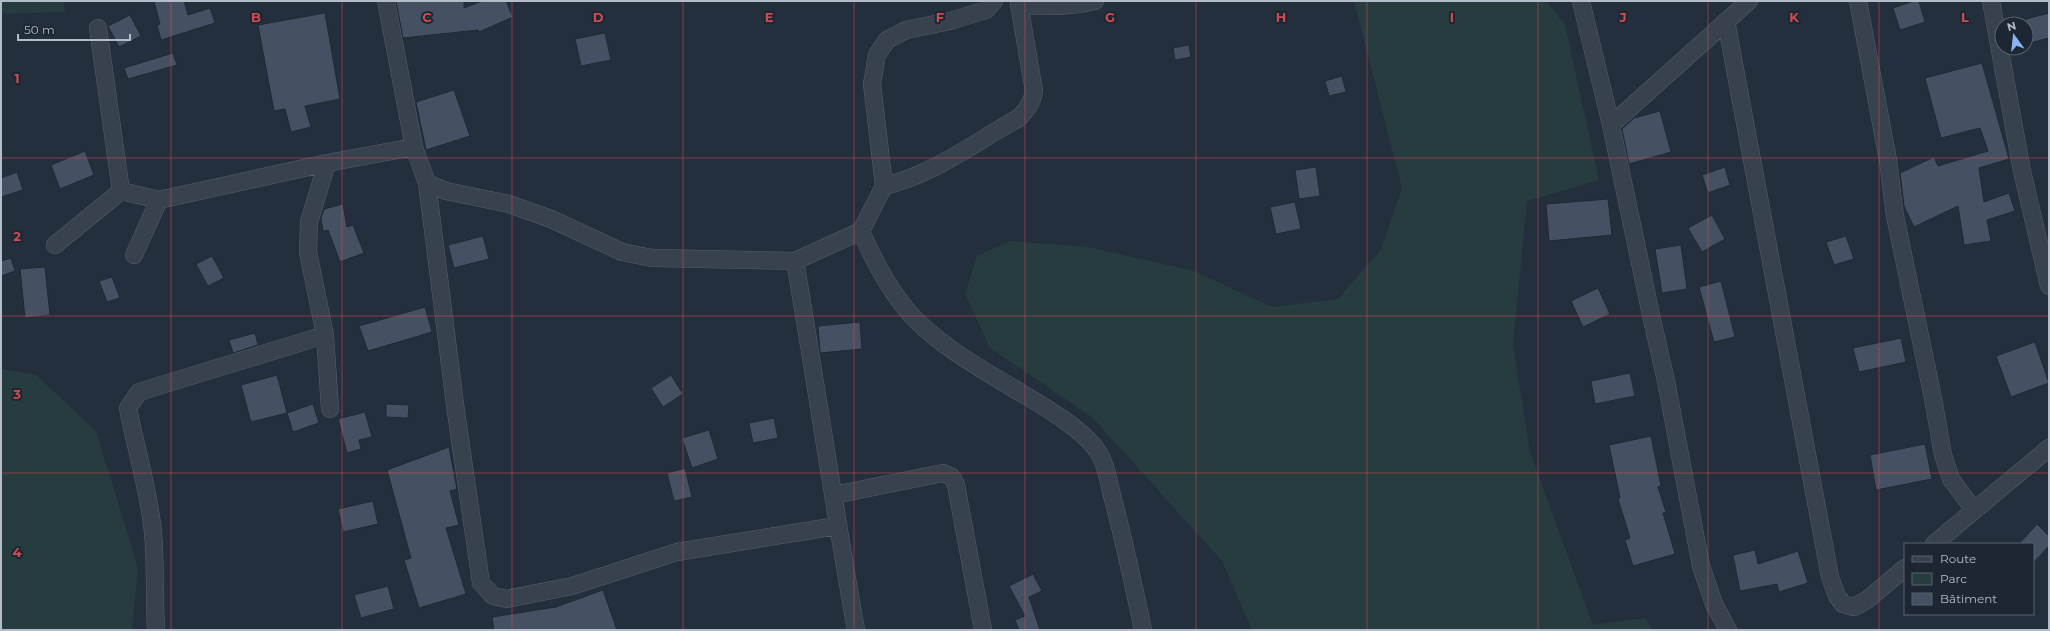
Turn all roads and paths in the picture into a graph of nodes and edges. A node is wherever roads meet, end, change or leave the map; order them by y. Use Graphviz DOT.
graph roads {
  1 [pos="386,1"];
  2 [pos="994,1"];
  3 [pos="1095,1"];
  4 [pos="1581,1"];
  5 [pos="1749,1"];
  6 [pos="1858,1"];
  7 [pos="1991,1"];
  8 [pos="1018,3"];
  9 [pos="1726,21"];
  10 [pos="98,28"];
  11 [pos="1611,125"];
  12 [pos="414,147"];
  13 [pos="327,163"];
  14 [pos="427,183"];
  15 [pos="884,186"];
  16 [pos="121,191"];
  17 [pos="159,200"];
  18 [pos="861,231"];
  19 [pos="55,245"];
  20 [pos="134,255"];
  21 [pos="795,261"];
  22 [pos="2049,286"];
  23 [pos="325,335"];
  24 [pos="330,409"];
  25 [pos="2049,448"];
  26 [pos="834,495"];
  27 [pos="1974,510"];
  28 [pos="837,526"];
  29 [pos="1935,543"];
  30 [pos="1904,569"];
  31 [pos="156,630"];
  32 [pos="856,630"];
  33 [pos="983,630"];
  34 [pos="1143,630"];
  35 [pos="1728,630"];
  1 -- 12 [label="street"];
  2 -- 15 [label="street"];
  3 -- 8 [label="street"];
  4 -- 11 [label="street"];
  5 -- 9 [label="street"];
  6 -- 27 [label="street"];
  7 -- 22 [label="street"];
  8 -- 15 [label="street"];
  9 -- 11 [label="street"];
  9 -- 30 [label="street"];
  10 -- 16 [label="street"];
  11 -- 35 [label="street"];
  12 -- 13 [label="street"];
  12 -- 14 [label="street"];
  13 -- 17 [label="street"];
  13 -- 23 [label="street"];
  14 -- 21 [label="street"];
  14 -- 28 [label="street"];
  15 -- 18 [label="street"];
  16 -- 17 [label="street"];
  16 -- 19 [label="street"];
  17 -- 20 [label="street"];
  18 -- 21 [label="street"];
  18 -- 34 [label="street"];
  21 -- 26 [label="street"];
  23 -- 24 [label="street"];
  23 -- 31 [label="street"];
  25 -- 27 [label="street"];
  26 -- 28 [label="street"];
  26 -- 33 [label="street"];
  27 -- 29 [label="street"];
  28 -- 32 [label="street"];
}
